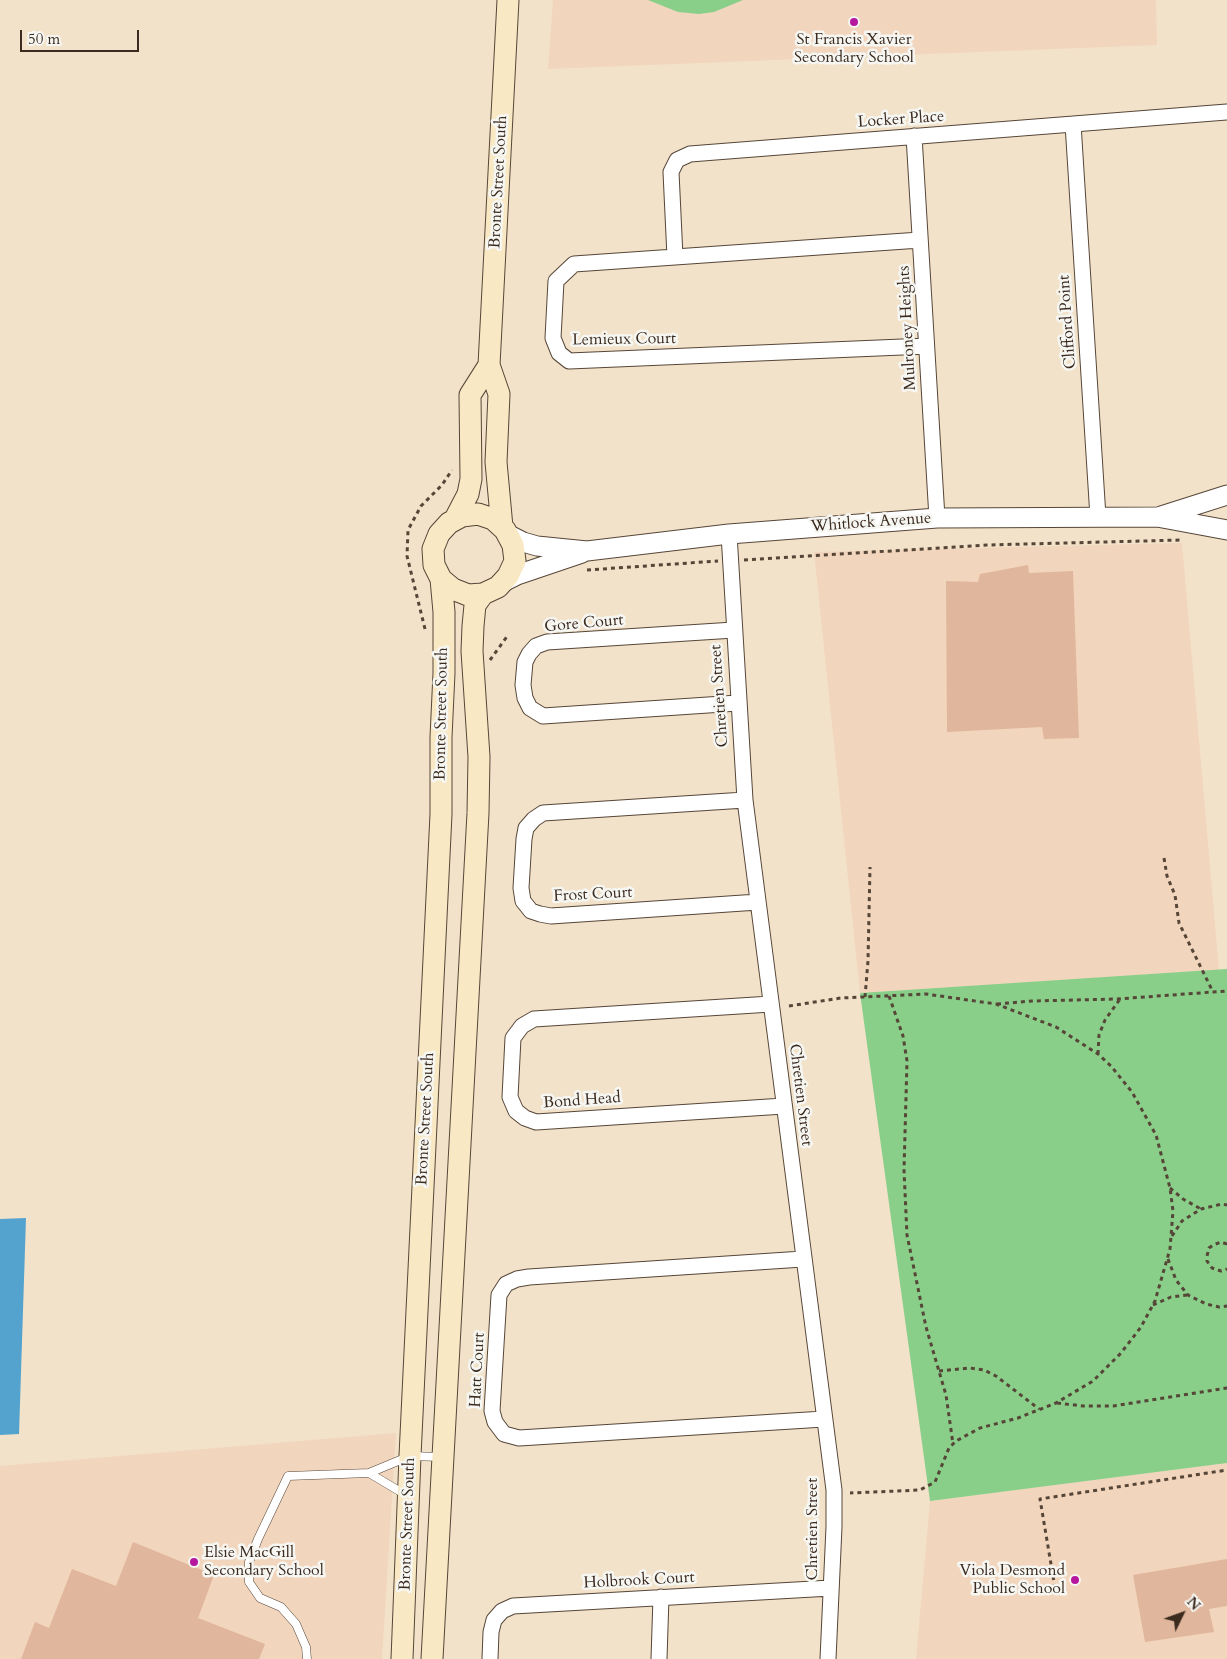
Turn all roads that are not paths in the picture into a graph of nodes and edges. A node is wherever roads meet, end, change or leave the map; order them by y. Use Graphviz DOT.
graph roads {
  1 [pos="508,0"];
  2 [pos="1227,112"];
  3 [pos="1073,124"];
  4 [pos="914,136"];
  5 [pos="920,240"];
  6 [pos="674,257"];
  7 [pos="926,346"];
  8 [pos="489,365"];
  9 [pos="1227,495"];
  10 [pos="1098,517"];
  11 [pos="1157,517"];
  12 [pos="937,518"];
  13 [pos="456,519"];
  14 [pos="504,530"];
  15 [pos="1227,530"];
  16 [pos="729,534"];
  17 [pos="587,551"];
  18 [pos="441,579"];
  19 [pos="492,589"];
  20 [pos="734,630"];
  21 [pos="738,703"];
  22 [pos="744,800"];
  23 [pos="758,902"];
  24 [pos="771,1004"];
  25 [pos="784,1106"];
  26 [pos="803,1259"];
  27 [pos="824,1419"];
  28 [pos="410,1456"];
  29 [pos="443,1458"];
  30 [pos="369,1472"];
  31 [pos="408,1497"];
  32 [pos="831,1588"];
  33 [pos="661,1597"];
  34 [pos="307,1659"];
  35 [pos="402,1659"];
  36 [pos="432,1659"];
  37 [pos="490,1659"];
  38 [pos="658,1659"];
  39 [pos="828,1659"];
  1 -- 8 [label="main road, Bronte Street South"];
  2 -- 3 [label="street, Locker Place"];
  3 -- 4 [label="street, Locker Place"];
  3 -- 10 [label="street, Clifford Point"];
  4 -- 5 [label="street, Mulroney Heights"];
  4 -- 6 [label="street, Locker Place"];
  5 -- 6 [label="street, Lemieux Court"];
  5 -- 7 [label="street, Mulroney Heights"];
  6 -- 7 [label="street, Lemieux Court"];
  7 -- 12 [label="street, Mulroney Heights"];
  8 -- 13 [label="main road, Bronte Street South"];
  8 -- 14 [label="main road, Bronte Street South"];
  9 -- 11 [label="street, Whitlock Avenue"];
  10 -- 11 [label="street, Whitlock Avenue"];
  10 -- 12 [label="street, Whitlock Avenue"];
  11 -- 15 [label="street, Whitlock Avenue"];
  12 -- 16 [label="street, Whitlock Avenue"];
  13 -- 14 [label="main road"];
  13 -- 18 [label="main road"];
  14 -- 17 [label="street, Whitlock Avenue"];
  14 -- 19 [label="main road"];
  16 -- 17 [label="street, Whitlock Avenue"];
  16 -- 20 [label="street, Chretien Street"];
  17 -- 19 [label="street, Whitlock Avenue"];
  18 -- 19 [label="main road"];
  18 -- 28 [label="main road, Bronte Street South"];
  19 -- 29 [label="main road, Bronte Street South"];
  20 -- 21 [label="street, Chretien Street"];
  20 -- 21 [label="street, Gore Court"];
  21 -- 22 [label="street, Chretien Street"];
  22 -- 23 [label="street, Chretien Street"];
  22 -- 23 [label="street, Frost Court"];
  23 -- 24 [label="street, Chretien Street"];
  24 -- 25 [label="street, Chretien Street"];
  24 -- 25 [label="street, Bond Head"];
  25 -- 26 [label="street, Chretien Street"];
  26 -- 27 [label="street, Chretien Street"];
  26 -- 27 [label="street, Hatt Court"];
  27 -- 32 [label="street, Chretien Street"];
  28 -- 29 [label="lane"];
  28 -- 30 [label="lane"];
  28 -- 31 [label="main road, Bronte Street South"];
  29 -- 36 [label="main road, Bronte Street South"];
  30 -- 31 [label="lane"];
  30 -- 34 [label="lane"];
  31 -- 35 [label="main road, Bronte Street South"];
  32 -- 33 [label="street, Holbrook Court"];
  32 -- 39 [label="street, Chretien Street"];
  33 -- 37 [label="street, Holbrook Court"];
  33 -- 38 [label="street"];
}
